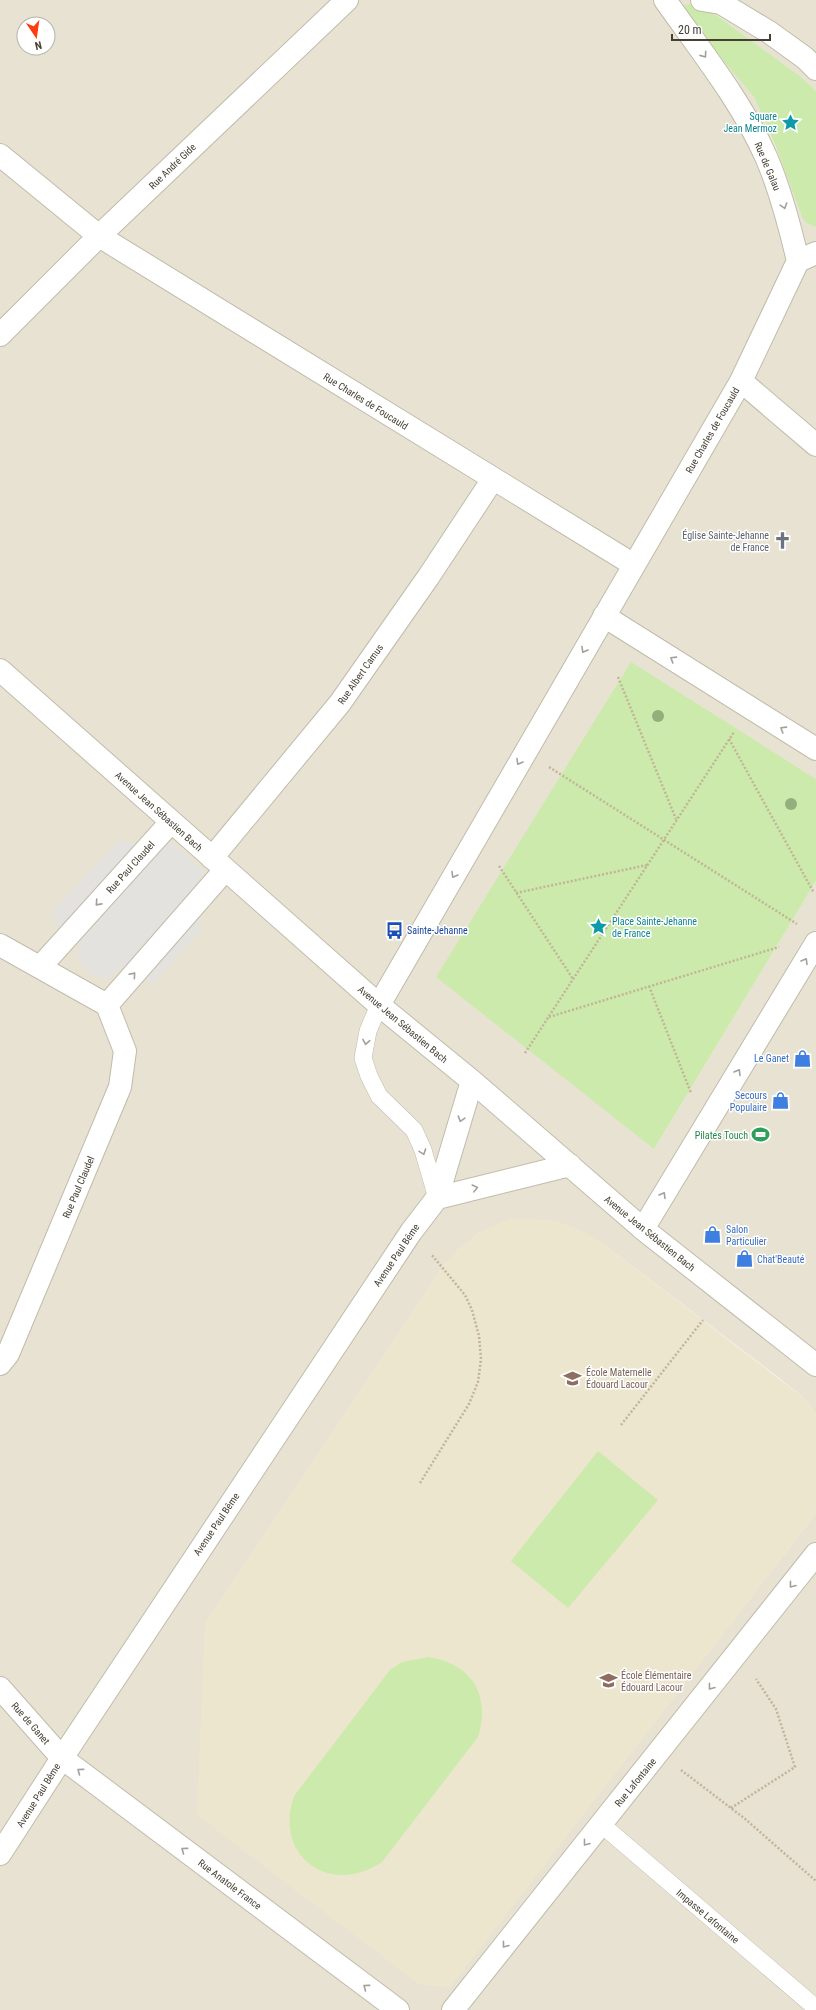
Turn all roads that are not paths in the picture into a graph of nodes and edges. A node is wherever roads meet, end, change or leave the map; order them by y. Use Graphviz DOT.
graph roads {
  1 [pos="347,0"];
  2 [pos="665,0"];
  3 [pos="702,0"];
  4 [pos="816,69"];
  5 [pos="0,155"];
  6 [pos="99,236"];
  7 [pos="807,257"];
  8 [pos="0,335"];
  9 [pos="740,381"];
  10 [pos="816,445"];
  11 [pos="493,479"];
  12 [pos="634,566"];
  13 [pos="604,616"];
  14 [pos="0,670"];
  15 [pos="816,749"];
  16 [pos="171,822"];
  17 [pos="219,864"];
  18 [pos="809,935"];
  19 [pos="0,945"];
  20 [pos="41,966"];
  21 [pos="107,1005"];
  22 [pos="379,1005"];
  23 [pos="472,1082"];
  24 [pos="570,1165"];
  25 [pos="437,1198"];
  26 [pos="643,1229"];
  27 [pos="0,1364"];
  28 [pos="816,1365"];
  29 [pos="816,1554"];
  30 [pos="0,1688"];
  31 [pos="62,1758"];
  32 [pos="601,1824"];
  33 [pos="0,1854"];
  34 [pos="816,2008"];
  35 [pos="398,2010"];
  36 [pos="453,2010"];
  1 -- 6 [label="street, Rue André Gide"];
  2 -- 7 [label="street, Rue de Galau, one-way"];
  3 -- 4 [label="street"];
  5 -- 6 [label="street, Rue Charles de Foucauld"];
  6 -- 8 [label="street, Rue André Gide"];
  6 -- 11 [label="street, Rue Charles de Foucauld"];
  7 -- 9 [label="street, Rue de Galau"];
  9 -- 10 [label="street, Rue Charles de Foucauld"];
  9 -- 12 [label="street, Rue Charles de Foucauld"];
  11 -- 12 [label="street, Rue Charles de Foucauld"];
  11 -- 17 [label="street, Rue Albert Camus"];
  12 -- 13 [label="street, Rue Charles de Foucauld"];
  15 -- 13 [label="street, one-way"];
  13 -- 22 [label="street, one-way"];
  14 -- 16 [label="street, Avenue Jean Sébastien Bach"];
  16 -- 17 [label="street, Avenue Jean Sébastien Bach"];
  16 -- 20 [label="street, Rue Paul Claudel, one-way"];
  21 -- 17 [label="street, one-way"];
  17 -- 22 [label="street, Avenue Jean Sébastien Bach"];
  26 -- 18 [label="street, one-way"];
  19 -- 20 [label="street"];
  20 -- 21 [label="street"];
  21 -- 27 [label="street, Rue Paul Claudel"];
  22 -- 23 [label="street, Avenue Jean Sébastien Bach"];
  22 -- 25 [label="lane, one-way"];
  23 -- 24 [label="street, Avenue Jean Sébastien Bach"];
  23 -- 25 [label="street, Avenue Paul Bême, one-way"];
  25 -- 24 [label="street, one-way"];
  24 -- 26 [label="street, Avenue Jean Sébastien Bach"];
  25 -- 31 [label="street, Avenue Paul Bême"];
  26 -- 28 [label="street, Avenue Jean Sébastien Bach"];
  29 -- 32 [label="street, Rue Lafontaine, one-way"];
  30 -- 31 [label="street, Rue de Ganet"];
  31 -- 33 [label="street, Avenue Paul Bême"];
  35 -- 31 [label="street, Rue Anatole France, one-way"];
  32 -- 34 [label="lane, Impasse Lafontaine"];
  32 -- 36 [label="street, Rue Lafontaine, one-way"];
}
